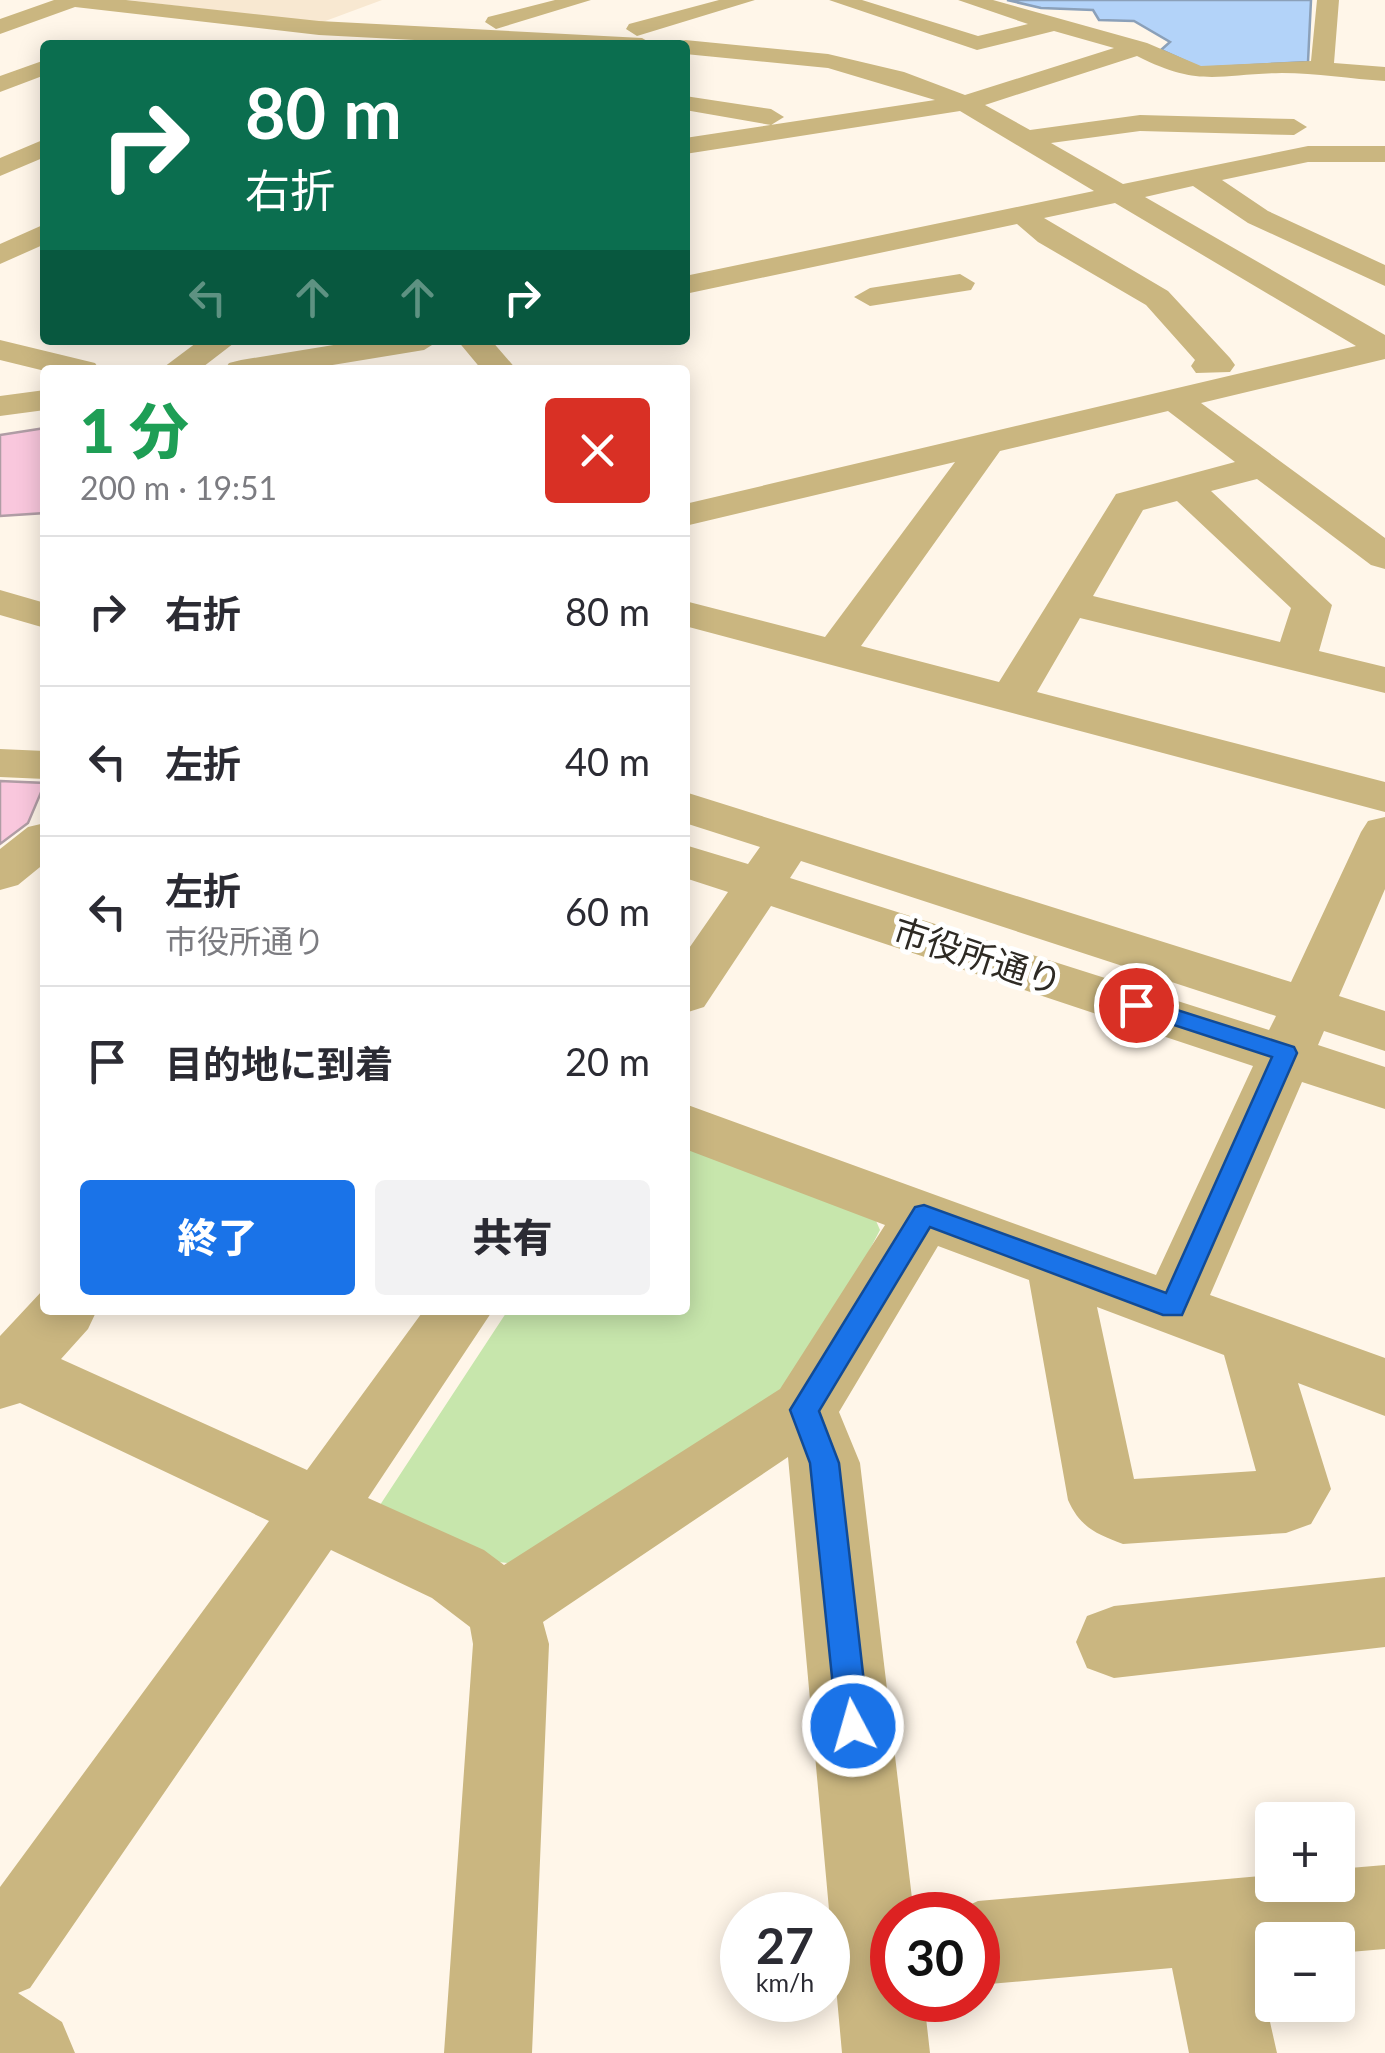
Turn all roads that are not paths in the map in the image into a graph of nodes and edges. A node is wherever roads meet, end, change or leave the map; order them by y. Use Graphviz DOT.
graph roads {
  1 [pos="70,0"];
  2 [pos="580,0"];
  3 [pos="744,0"];
  4 [pos="840,0"];
  5 [pos="969,0"];
  6 [pos="1328,0"];
  7 [pos="369,9"];
  8 [pos="181,14"];
  9 [pos="890,16"];
  10 [pos="1054,24"];
  11 [pos="856,26"];
  12 [pos="0,28"];
  13 [pos="319,28"];
  14 [pos="134,32"];
  15 [pos="823,36"];
  16 [pos="291,40"];
  17 [pos="435,40"];
  18 [pos="606,40"];
  19 [pos="690,47"];
  20 [pos="1139,48"];
  21 [pos="772,52"];
  22 [pos="1322,67"];
  23 [pos="40,69"];
  24 [pos="1385,74"];
  25 [pos="1385,82"];
  26 [pos="0,85"];
  27 [pos="964,102"];
  28 [pos="690,104"];
  29 [pos="819,125"];
  30 [pos="1294,126"];
  31 [pos="15,132"];
  32 [pos="40,137"];
  33 [pos="1024,139"];
  34 [pos="690,145"];
  35 [pos="40,149"];
  36 [pos="1308,154"];
  37 [pos="1385,154"];
  38 [pos="0,168"];
  39 [pos="1198,177"];
  40 [pos="1120,192"];
  41 [pos="1025,216"];
  42 [pos="40,235"];
  43 [pos="919,238"];
  44 [pos="1385,242"];
  45 [pos="1316,247"];
  46 [pos="1218,250"];
  47 [pos="0,255"];
  48 [pos="1095,266"];
  49 [pos="1385,278"];
  50 [pos="690,284"];
  51 [pos="1385,295"];
  52 [pos="870,297"];
  53 [pos="1322,311"];
  54 [pos="40,325"];
  55 [pos="214,345"];
  56 [pos="394,345"];
  57 [pos="478,345"];
  58 [pos="0,348"];
  59 [pos="1385,349"];
  60 [pos="64,365"];
  61 [pos="184,365"];
  62 [pos="272,365"];
  63 [pos="496,365"];
  64 [pos="1208,366"];
  65 [pos="1174,398"];
  66 [pos="40,401"];
  67 [pos="0,406"];
  68 [pos="989,440"];
  69 [pos="1263,466"];
  70 [pos="1182,486"];
  71 [pos="690,514"];
  72 [pos="1385,514"];
  73 [pos="1337,522"];
  74 [pos="1385,556"];
  75 [pos="0,602"];
  76 [pos="1070,603"];
  77 [pos="40,614"];
  78 [pos="690,614"];
  79 [pos="0,639"];
  80 [pos="40,651"];
  81 [pos="835,652"];
  82 [pos="1294,658"];
  83 [pos="1385,680"];
  84 [pos="1011,699"];
  85 [pos="0,764"];
  86 [pos="40,765"];
  87 [pos="1385,797"];
  88 [pos="690,808"];
  89 [pos="1385,832"];
  90 [pos="792,838"];
  91 [pos="40,842"];
  92 [pos="690,863"];
  93 [pos="0,874"];
  94 [pos="760,885"];
  95 [pos="690,987"];
  96 [pos="1296,1029"];
  97 [pos="1385,1031"];
  98 [pos="1385,1088"];
  99 [pos="690,1128"];
  100 [pos="924,1214"];
  101 [pos="1057,1264"];
  102 [pos="1173,1307"];
  103 [pos="60,1315"];
  104 [pos="457,1315"];
  105 [pos="1251,1336"];
  106 [pos="6,1374"];
  107 [pos="1385,1386"];
  108 [pos="804,1410"];
  109 [pos="318,1507"];
  110 [pos="503,1607"];
  111 [pos="1385,1612"];
  112 [pos="1114,1642"];
  113 [pos="878,1892"];
  114 [pos="1385,1907"];
  115 [pos="1205,1922"];
  116 [pos="1000,1941"];
  117 [pos="0,1958"];
  118 [pos="886,2022"];
  119 [pos="0,2030"];
  120 [pos="31,2053"];
  121 [pos="488,2053"];
  122 [pos="886,2053"];
  123 [pos="1232,2053"];
  1 -- 8 [label="street"];
  1 -- 12 [label="street"];
  2 -- 17 [label="street"];
  3 -- 18 [label="street"];
  4 -- 9 [label="street"];
  5 -- 10 [label="street"];
  6 -- 22 [label="street"];
  7 -- 13 [label="street"];
  8 -- 13 [label="street"];
  8 -- 14 [label="street"];
  9 -- 10 [label="street"];
  9 -- 11 [label="street"];
  10 -- 20 [label="street"];
  13 -- 16 [label="street"];
  13 -- 17 [label="street"];
  15 -- 21 [label="street"];
  19 -- 21 [label="street"];
  20 -- 22 [label="street"];
  20 -- 27 [label="street"];
  21 -- 27 [label="street"];
  22 -- 24 [label="street"];
  23 -- 26 [label="street"];
  25 -- 30 [label="street"];
  27 -- 29 [label="street"];
  27 -- 33 [label="street"];
  28 -- 29 [label="street"];
  29 -- 34 [label="street"];
  30 -- 33 [label="street"];
  30 -- 36 [label="street"];
  31 -- 32 [label="street"];
  33 -- 40 [label="street"];
  35 -- 38 [label="street"];
  36 -- 37 [label="street"];
  36 -- 39 [label="street"];
  39 -- 40 [label="street"];
  39 -- 45 [label="street"];
  40 -- 41 [label="street"];
  40 -- 46 [label="street"];
  41 -- 43 [label="street"];
  41 -- 48 [label="street"];
  42 -- 47 [label="street"];
  43 -- 50 [label="street"];
  43 -- 52 [label="street"];
  44 -- 45 [label="street"];
  45 -- 49 [label="street"];
  46 -- 48 [label="street"];
  46 -- 53 [label="street"];
  48 -- 64 [label="street"];
  51 -- 53 [label="street"];
  53 -- 59 [label="street"];
  54 -- 58 [label="street"];
  55 -- 61 [label="street"];
  56 -- 62 [label="street"];
  57 -- 63 [label="street"];
  58 -- 60 [label="street"];
  59 -- 65 [label="street"];
  65 -- 68 [label="street"];
  65 -- 69 [label="street"];
  66 -- 67 [label="street"];
  68 -- 71 [label="street"];
  68 -- 81 [label="street"];
  69 -- 70 [label="street"];
  69 -- 73 [label="street"];
  70 -- 76 [label="street"];
  70 -- 82 [label="street"];
  72 -- 73 [label="street"];
  73 -- 74 [label="street"];
  75 -- 77 [label="street"];
  76 -- 82 [label="street"];
  76 -- 84 [label="street"];
  78 -- 81 [label="street"];
  79 -- 80 [label="street"];
  81 -- 84 [label="street"];
  82 -- 83 [label="street"];
  84 -- 87 [label="street"];
  85 -- 86 [label="street"];
  88 -- 90 [label="street, 市役所通り"];
  89 -- 96 [label="street"];
  90 -- 94 [label="street"];
  90 -- 96 [label="street, 市役所通り"];
  91 -- 93 [label="street"];
  92 -- 94 [label="street, 市役所通り"];
  94 -- 95 [label="street"];
  94 -- 96 [label="street, 市役所通り"];
  96 -- 97 [label="street, 市役所通り"];
  96 -- 98 [label="street, 市役所通り"];
  96 -- 102 [label="street"];
  99 -- 100 [label="street"];
  100 -- 101 [label="street"];
  100 -- 108 [label="street"];
  101 -- 102 [label="street"];
  101 -- 105 [label="street"];
  102 -- 105 [label="street"];
  103 -- 106 [label="street"];
  104 -- 109 [label="street"];
  105 -- 107 [label="street"];
  106 -- 109 [label="street"];
  108 -- 110 [label="street"];
  108 -- 113 [label="street"];
  109 -- 110 [label="street"];
  109 -- 117 [label="street"];
  110 -- 121 [label="street"];
  111 -- 112 [label="street"];
  114 -- 115 [label="street"];
  115 -- 116 [label="street"];
  115 -- 123 [label="street"];
  118 -- 122 [label="street"];
  119 -- 120 [label="street"];
}
